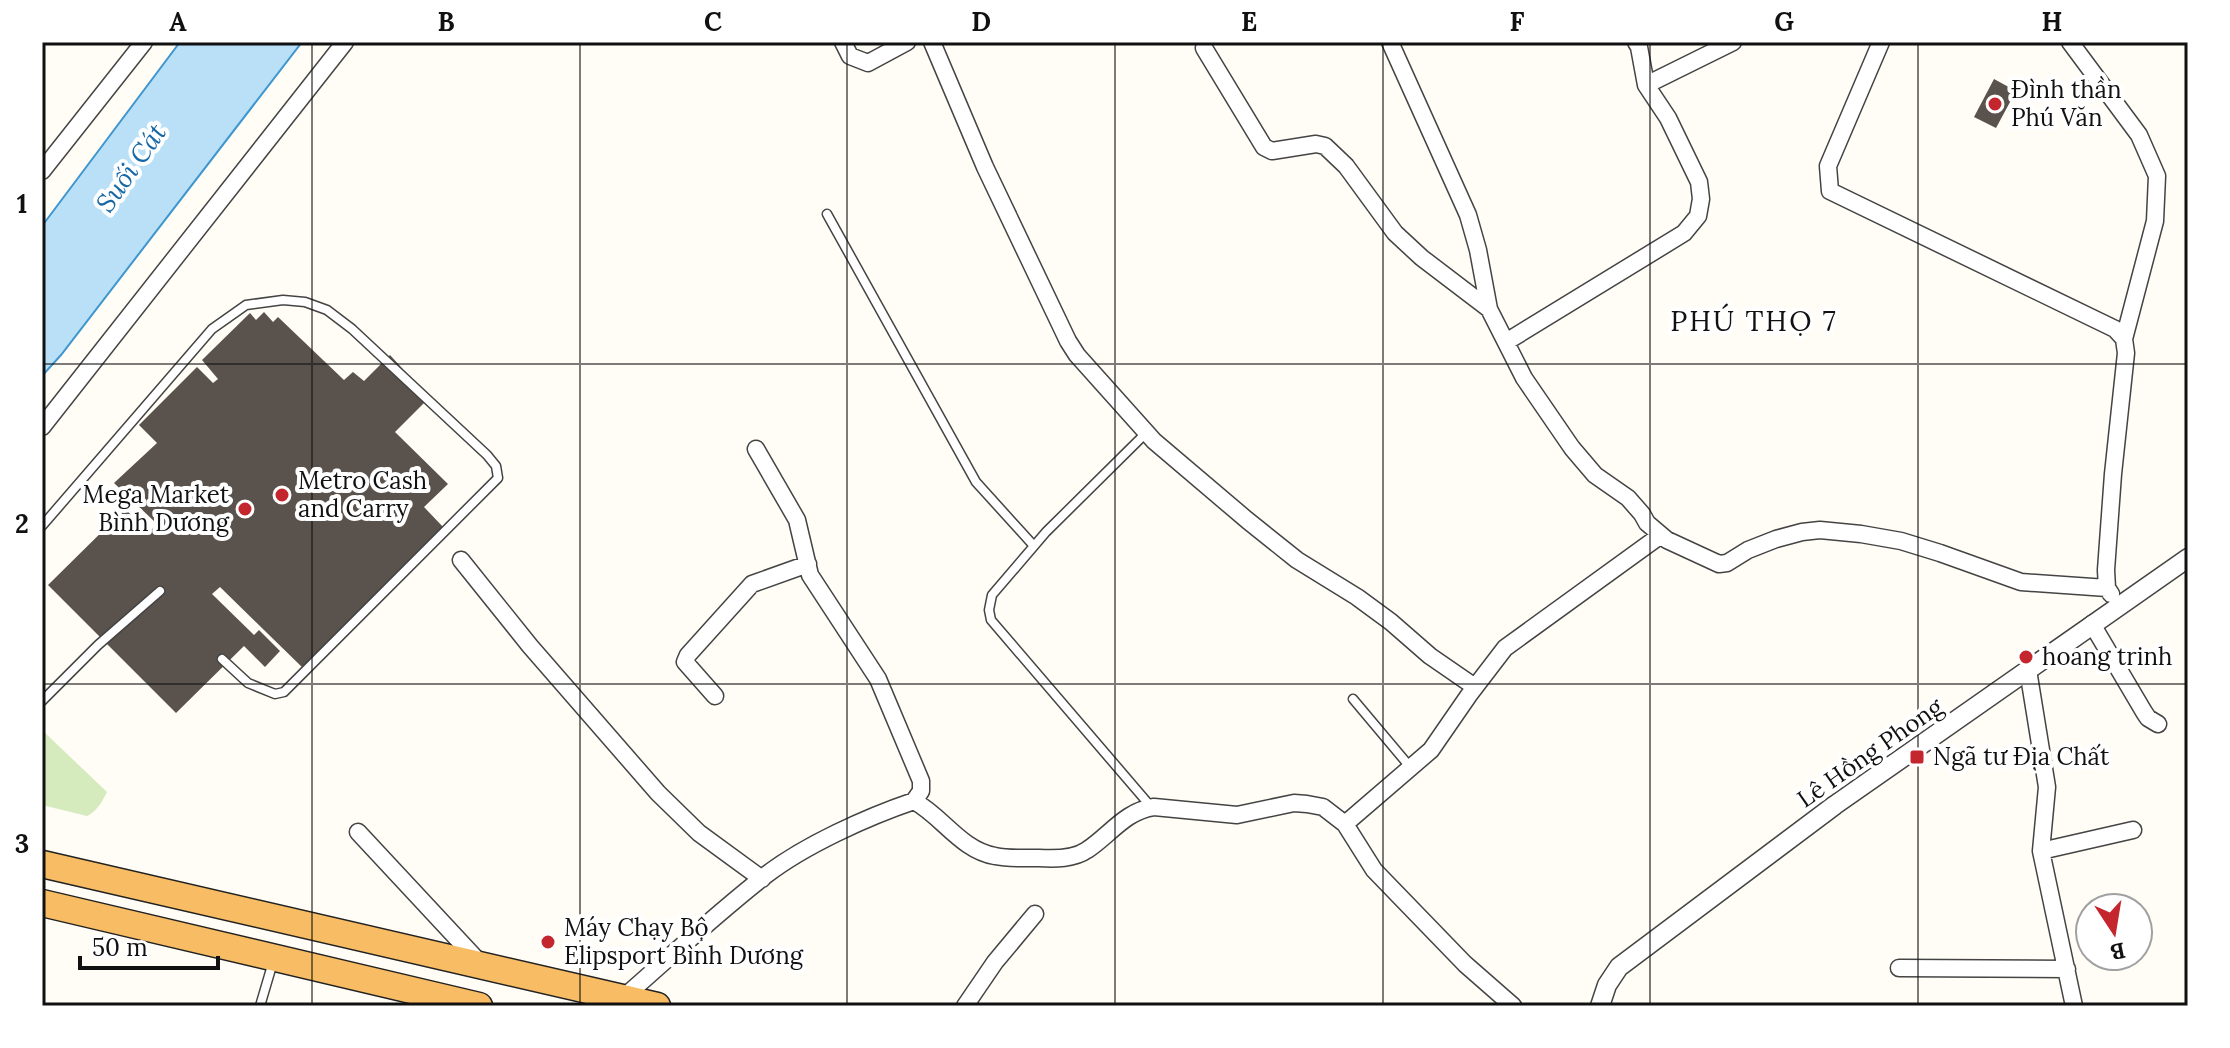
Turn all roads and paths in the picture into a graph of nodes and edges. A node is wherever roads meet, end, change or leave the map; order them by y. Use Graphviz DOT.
graph roads {
  1 [pos="144,42"];
  2 [pos="345,42"];
  3 [pos="843,42"];
  4 [pos="907,42"];
  5 [pos="932,42"];
  6 [pos="1390,42"];
  7 [pos="1636,42"];
  8 [pos="1733,42"];
  9 [pos="1881,42"];
  10 [pos="2070,42"];
  11 [pos="1204,48"];
  12 [pos="1646,85"];
  13 [pos="42,171"];
  14 [pos="827,214"];
  15 [pos="1489,309"];
  16 [pos="2124,339"];
  17 [pos="1506,342"];
  18 [pos="42,427"];
  19 [pos="1146,432"];
  20 [pos="756,449"];
  21 [pos="42,526"];
  22 [pos="1661,535"];
  23 [pos="1034,546"];
  24 [pos="2188,558"];
  25 [pos="461,560"];
  26 [pos="808,564"];
  27 [pos="2107,588"];
  28 [pos="160,591"];
  29 [pos="2118,606"];
  30 [pos="2092,624"];
  31 [pos="222,659"];
  32 [pos="2028,670"];
  33 [pos="1475,687"];
  34 [pos="715,696"];
  35 [pos="1353,699"];
  36 [pos="42,701"];
  37 [pos="2158,724"];
  38 [pos="1411,768"];
  39 [pos="914,801"];
  40 [pos="1149,807"];
  41 [pos="1345,824"];
  42 [pos="2133,830"];
  43 [pos="358,832"];
  44 [pos="2041,851"];
  45 [pos="42,864"];
  46 [pos="762,879"];
  47 [pos="42,903"];
  48 [pos="1035,914"];
  49 [pos="274,958"];
  50 [pos="484,967"];
  51 [pos="1899,968"];
  52 [pos="2067,969"];
  53 [pos="623,998"];
  54 [pos="260,1006"];
  55 [pos="479,1006"];
  56 [pos="657,1006"];
  57 [pos="965,1006"];
  58 [pos="1513,1006"];
  59 [pos="1600,1006"];
  60 [pos="2074,1006"];
  1 -- 13 [label="street"];
  2 -- 18 [label="street"];
  3 -- 4 [label="street"];
  5 -- 19 [label="street"];
  6 -- 15 [label="street"];
  7 -- 12 [label="street"];
  8 -- 12 [label="street"];
  9 -- 16 [label="street"];
  10 -- 16 [label="street"];
  11 -- 15 [label="street"];
  12 -- 17 [label="street"];
  14 -- 23 [label="lane"];
  15 -- 17 [label="street"];
  16 -- 27 [label="street"];
  17 -- 22 [label="street"];
  19 -- 23 [label="lane"];
  19 -- 33 [label="street"];
  20 -- 26 [label="street"];
  21 -- 31 [label="lane"];
  22 -- 27 [label="street"];
  22 -- 33 [label="street"];
  23 -- 40 [label="lane"];
  24 -- 29 [label="street, Lê Hồng Phong"];
  25 -- 46 [label="street"];
  26 -- 34 [label="street"];
  26 -- 39 [label="street"];
  27 -- 29 [label="street"];
  28 -- 36 [label="lane"];
  29 -- 30 [label="street, Lê Hồng Phong"];
  30 -- 32 [label="street, Lê Hồng Phong"];
  30 -- 37 [label="street"];
  32 -- 44 [label="street"];
  32 -- 59 [label="street, Lê Hồng Phong"];
  33 -- 38 [label="street"];
  35 -- 38 [label="lane"];
  38 -- 41 [label="street"];
  39 -- 40 [label="street"];
  39 -- 46 [label="street"];
  40 -- 41 [label="street"];
  41 -- 58 [label="street"];
  42 -- 44 [label="street"];
  43 -- 50 [label="street"];
  44 -- 52 [label="street"];
  45 -- 50 [label="highway"];
  46 -- 53 [label="street"];
  47 -- 49 [label="highway"];
  48 -- 57 [label="street"];
  49 -- 54 [label="lane"];
  49 -- 55 [label="highway"];
  50 -- 53 [label="highway"];
  51 -- 52 [label="street"];
  52 -- 60 [label="street"];
  53 -- 56 [label="highway"];
}
